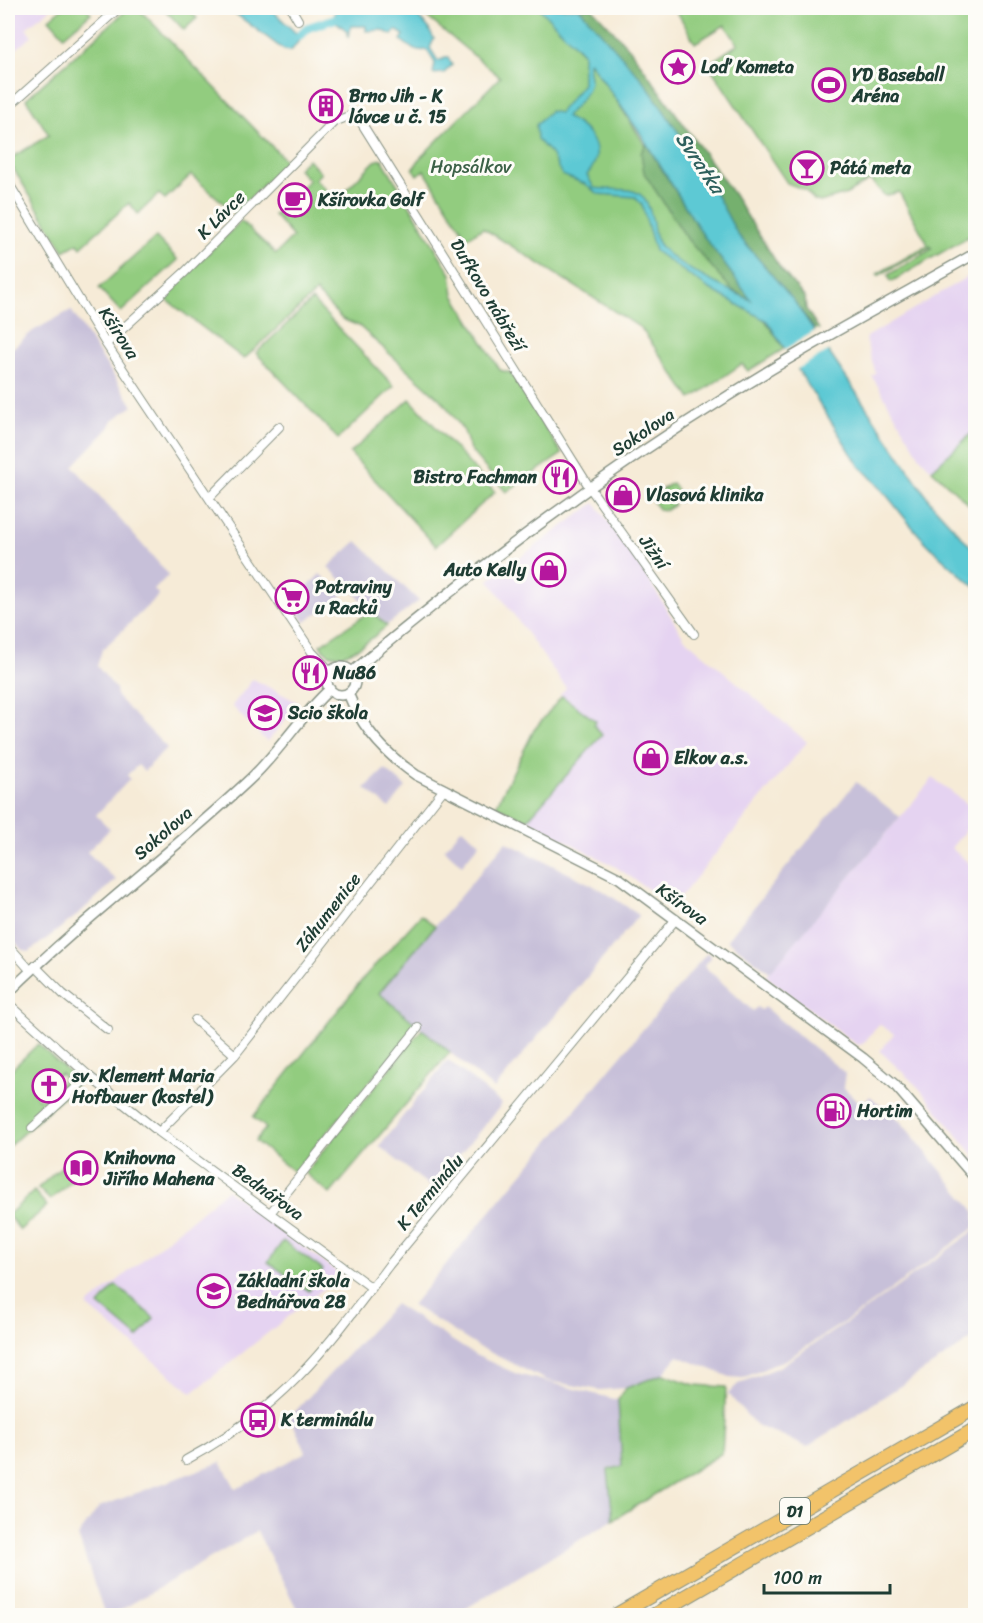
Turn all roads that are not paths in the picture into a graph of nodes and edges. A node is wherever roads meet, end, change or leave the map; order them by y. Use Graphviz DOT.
graph roads {
  1 [pos="119,8"];
  2 [pos="291,8"];
  3 [pos="298,20"];
  4 [pos="8,107"];
  5 [pos="359,119"];
  6 [pos="8,182"];
  7 [pos="975,253"];
  8 [pos="106,344"];
  9 [pos="279,427"];
  10 [pos="590,488"];
  11 [pos="209,498"];
  12 [pos="694,634"];
  13 [pos="331,672"];
  14 [pos="352,672"];
  15 [pos="330,689"];
  16 [pos="348,693"];
  17 [pos="444,789"];
  18 [pos="676,919"];
  19 [pos="8,945"];
  20 [pos="33,969"];
  21 [pos="8,993"];
  22 [pos="8,1003"];
  23 [pos="195,1020"];
  24 [pos="418,1028"];
  25 [pos="108,1030"];
  26 [pos="235,1055"];
  27 [pos="90,1076"];
  28 [pos="32,1128"];
  29 [pos="159,1132"];
  30 [pos="975,1179"];
  31 [pos="271,1212"];
  32 [pos="372,1287"];
  33 [pos="975,1407"];
  34 [pos="975,1430"];
  35 [pos="186,1460"];
  36 [pos="615,1616"];
  37 [pos="653,1616"];
  1 -- 4 [label="street"];
  2 -- 3 [label="street"];
  5 -- 8 [label="street, K Lávce"];
  5 -- 10 [label="street, Dufkovo nábřeží"];
  6 -- 8 [label="street, Kšírova"];
  7 -- 10 [label="street, Sokolova"];
  8 -- 11 [label="street, Kšírova"];
  9 -- 11 [label="street"];
  10 -- 12 [label="street, Jižní"];
  10 -- 14 [label="street, Sokolova"];
  11 -- 13 [label="street, Kšírova"];
  13 -- 14 [label="street"];
  13 -- 15 [label="street"];
  14 -- 16 [label="street"];
  15 -- 16 [label="street"];
  15 -- 20 [label="street, Sokolova"];
  16 -- 17 [label="street, Kšírova"];
  17 -- 18 [label="street, Kšírova"];
  17 -- 26 [label="street, Záhumenice"];
  18 -- 30 [label="street, Kšírova"];
  18 -- 32 [label="street, K Terminálu"];
  19 -- 20 [label="street"];
  20 -- 21 [label="street, Sokolova"];
  20 -- 25 [label="street"];
  22 -- 27 [label="street, Bednářova"];
  23 -- 26 [label="street"];
  24 -- 31 [label="street"];
  26 -- 29 [label="street, Záhumenice"];
  27 -- 28 [label="street"];
  27 -- 29 [label="street, Bednářova"];
  29 -- 31 [label="street, Bednářova"];
  31 -- 32 [label="street, Bednářova"];
  32 -- 35 [label="street, K Terminálu"];
  33 -- 36 [label="highway, D1"];
  34 -- 37 [label="highway, D1"];
}
